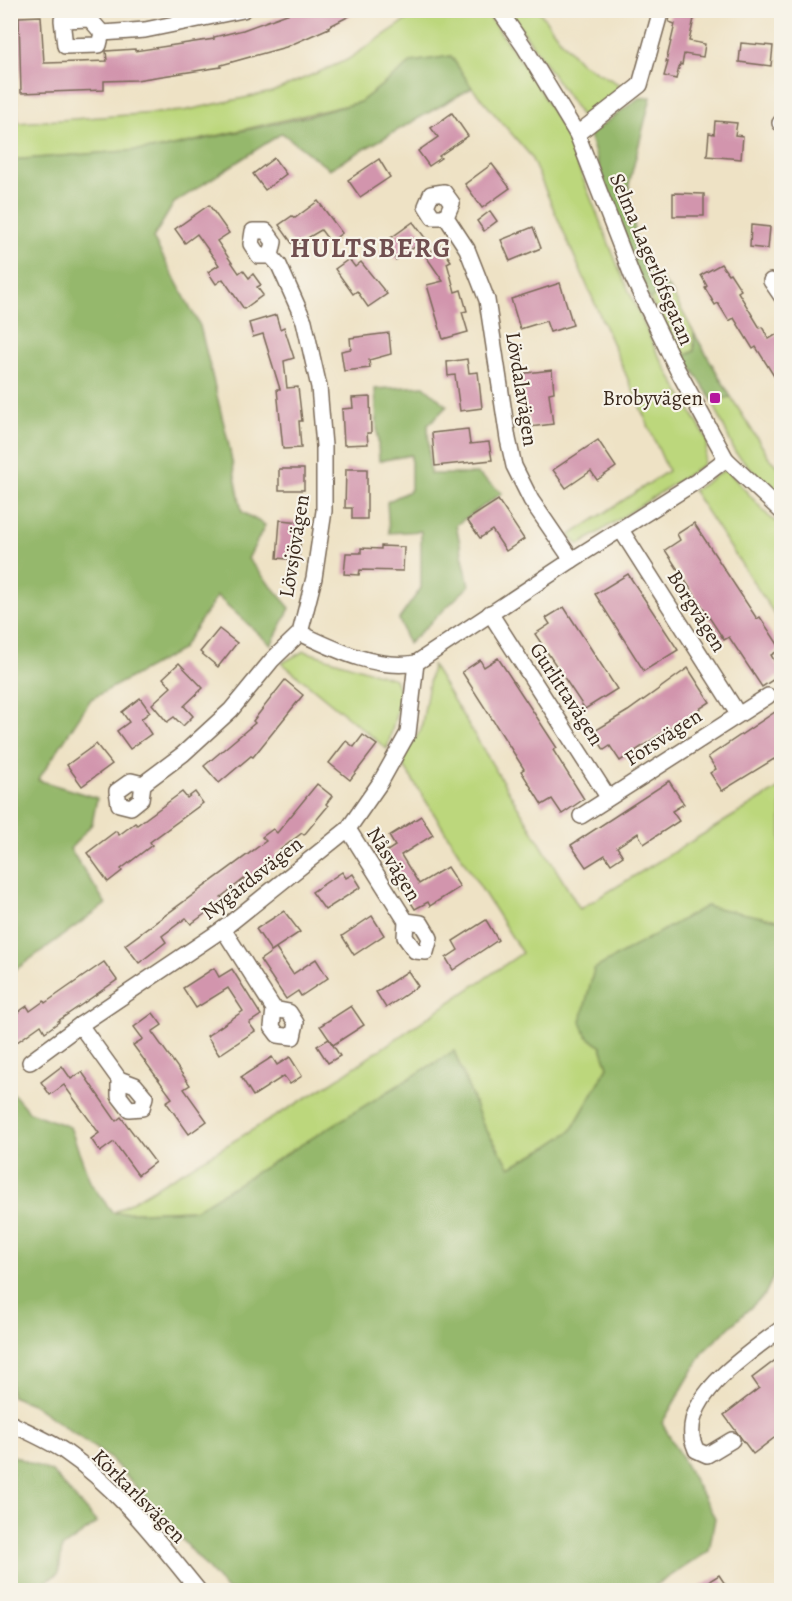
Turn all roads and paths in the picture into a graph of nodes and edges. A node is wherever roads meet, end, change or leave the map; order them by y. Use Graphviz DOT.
graph roads {
  1 [pos="243,10"];
  2 [pos="499,10"];
  3 [pos="661,10"];
  4 [pos="102,33"];
  5 [pos="577,134"];
  6 [pos="446,217"];
  7 [pos="272,256"];
  8 [pos="771,281"];
  9 [pos="782,297"];
  10 [pos="726,459"];
  11 [pos="782,512"];
  12 [pos="621,530"];
  13 [pos="572,560"];
  14 [pos="490,613"];
  15 [pos="300,633"];
  16 [pos="416,663"];
  17 [pos="768,696"];
  18 [pos="738,714"];
  19 [pos="143,784"];
  20 [pos="608,797"];
  21 [pos="581,816"];
  22 [pos="348,829"];
  23 [pos="406,921"];
  24 [pos="223,929"];
  25 [pos="274,1009"];
  26 [pos="80,1025"];
  27 [pos="30,1062"];
  28 [pos="119,1079"];
  29 [pos="782,1328"];
  30 [pos="10,1423"];
  31 [pos="732,1440"];
  32 [pos="198,1590"];
  1 -- 4 [label="street"];
  2 -- 5 [label="street, Selma Lagerlöfsgatan"];
  3 -- 5 [label="street"];
  5 -- 10 [label="street, Selma Lagerlöfsgatan"];
  6 -- 13 [label="street, Lövdalavägen"];
  7 -- 15 [label="street, Lövsjövägen"];
  8 -- 9 [label="street"];
  10 -- 11 [label="street, Selma Lagerlöfsgatan"];
  10 -- 12 [label="street"];
  12 -- 13 [label="street"];
  12 -- 18 [label="street, Borgvägen"];
  13 -- 14 [label="street"];
  14 -- 16 [label="street"];
  14 -- 20 [label="street, Gurlittavägen"];
  15 -- 16 [label="street"];
  15 -- 19 [label="street"];
  16 -- 22 [label="street, Nygårdsvägen"];
  17 -- 18 [label="street, Forsvägen"];
  18 -- 20 [label="street, Forsvägen"];
  20 -- 21 [label="street, Forsvägen"];
  22 -- 23 [label="street, Nåsvägen"];
  22 -- 24 [label="street, Nygårdsvägen"];
  24 -- 25 [label="street"];
  24 -- 26 [label="street, Nygårdsvägen"];
  26 -- 27 [label="street, Nygårdsvägen"];
  26 -- 28 [label="street"];
  29 -- 31 [label="street"];
  30 -- 32 [label="street, Körkarlsvägen"];
}
